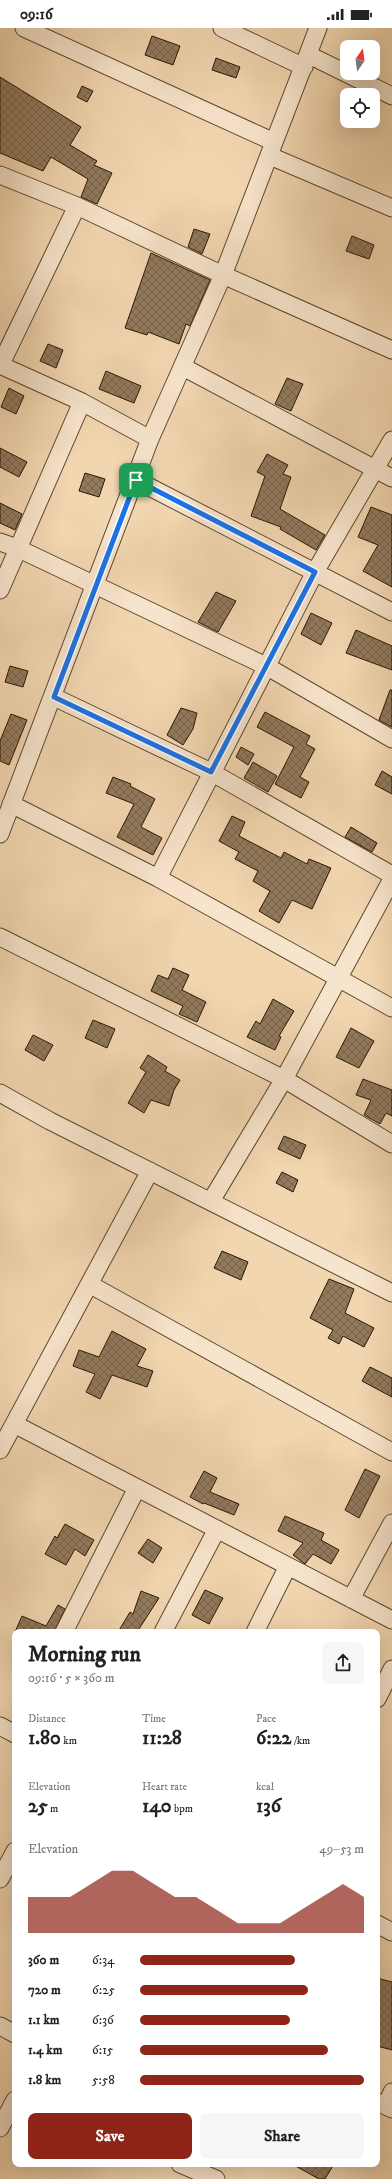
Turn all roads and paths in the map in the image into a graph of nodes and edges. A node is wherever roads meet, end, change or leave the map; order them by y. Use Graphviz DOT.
graph roads {
  1 [pos="24,28"];
  2 [pos="222,28"];
  3 [pos="318,28"];
  4 [pos="306,61"];
  5 [pos="392,96"];
  6 [pos="272,149"];
  7 [pos="0,175"];
  8 [pos="77,206"];
  9 [pos="392,208"];
  10 [pos="223,275"];
  11 [pos="392,350"];
  12 [pos="0,365"];
  13 [pos="183,367"];
  14 [pos="82,402"];
  15 [pos="150,439"];
  16 [pos="392,440"];
  17 [pos="375,470"];
  18 [pos="392,478"];
  19 [pos="136,480"];
  20 [pos="0,542"];
  21 [pos="18,548"];
  22 [pos="315,572"];
  23 [pos="96,586"];
  24 [pos="0,590"];
  25 [pos="392,612"];
  26 [pos="266,666"];
  27 [pos="54,697"];
  28 [pos="392,739"];
  29 [pos="211,772"];
  30 [pos="11,804"];
  31 [pos="0,832"];
  32 [pos="392,876"];
  33 [pos="158,878"];
  34 [pos="392,879"];
  35 [pos="0,937"];
  36 [pos="340,979"];
  37 [pos="392,1008"];
  38 [pos="284,1079"];
  39 [pos="0,1093"];
  40 [pos="392,1144"];
  41 [pos="150,1171"];
  42 [pos="211,1201"];
  43 [pos="89,1284"];
  44 [pos="392,1293"];
  45 [pos="14,1424"];
  46 [pos="0,1450"];
  47 [pos="392,1452"];
  48 [pos="137,1488"];
  49 [pos="392,1523"];
  50 [pos="217,1529"];
  51 [pos="288,1566"];
  52 [pos="351,1599"];
  53 [pos="392,1620"];
  54 [pos="66,1629"];
  55 [pos="165,1629"];
  56 [pos="256,1629"];
  57 [pos="392,1669"];
  58 [pos="380,1692"];
  59 [pos="12,1857"];
  60 [pos="0,1879"];
  61 [pos="380,1926"];
  62 [pos="392,1932"];
  63 [pos="0,2026"];
  64 [pos="12,2032"];
  65 [pos="12,2106"];
  66 [pos="0,2128"];
  67 [pos="187,2167"];
  68 [pos="216,2179"];
  1 -- 6 [label="street"];
  2 -- 4 [label="street"];
  3 -- 4 [label="street"];
  4 -- 5 [label="street"];
  4 -- 6 [label="street"];
  6 -- 9 [label="street"];
  6 -- 10 [label="street"];
  7 -- 8 [label="street"];
  8 -- 10 [label="street"];
  8 -- 12 [label="street"];
  10 -- 11 [label="street"];
  10 -- 13 [label="street"];
  12 -- 14 [label="street"];
  13 -- 15 [label="street"];
  13 -- 17 [label="street"];
  14 -- 15 [label="street"];
  14 -- 21 [label="street"];
  15 -- 19 [label="street"];
  16 -- 17 [label="street"];
  17 -- 18 [label="street"];
  17 -- 22 [label="street"];
  19 -- 22 [label="street"];
  19 -- 23 [label="street"];
  20 -- 21 [label="street"];
  21 -- 23 [label="street"];
  21 -- 24 [label="street"];
  22 -- 25 [label="street"];
  22 -- 26 [label="street"];
  23 -- 26 [label="street"];
  23 -- 27 [label="street"];
  26 -- 28 [label="street"];
  26 -- 29 [label="street"];
  27 -- 29 [label="street"];
  27 -- 30 [label="street"];
  29 -- 32 [label="street"];
  29 -- 33 [label="street"];
  30 -- 31 [label="street"];
  30 -- 33 [label="street"];
  33 -- 36 [label="street"];
  34 -- 36 [label="street"];
  35 -- 38 [label="street"];
  36 -- 37 [label="street"];
  36 -- 38 [label="street"];
  38 -- 40 [label="street"];
  38 -- 42 [label="street"];
  39 -- 41 [label="street"];
  41 -- 42 [label="street"];
  41 -- 43 [label="street"];
  42 -- 44 [label="street"];
  43 -- 45 [label="street"];
  43 -- 47 [label="street"];
  45 -- 46 [label="street"];
  45 -- 48 [label="street"];
  48 -- 50 [label="street"];
  48 -- 54 [label="street"];
  49 -- 52 [label="street"];
  50 -- 51 [label="street"];
  50 -- 55 [label="street"];
  51 -- 52 [label="street"];
  51 -- 56 [label="street"];
  52 -- 53 [label="street"];
  57 -- 58 [label="street"];
  59 -- 60 [label="street"];
  61 -- 62 [label="street"];
  63 -- 64 [label="street"];
  65 -- 66 [label="street"];
  67 -- 68 [label="street"];
}
